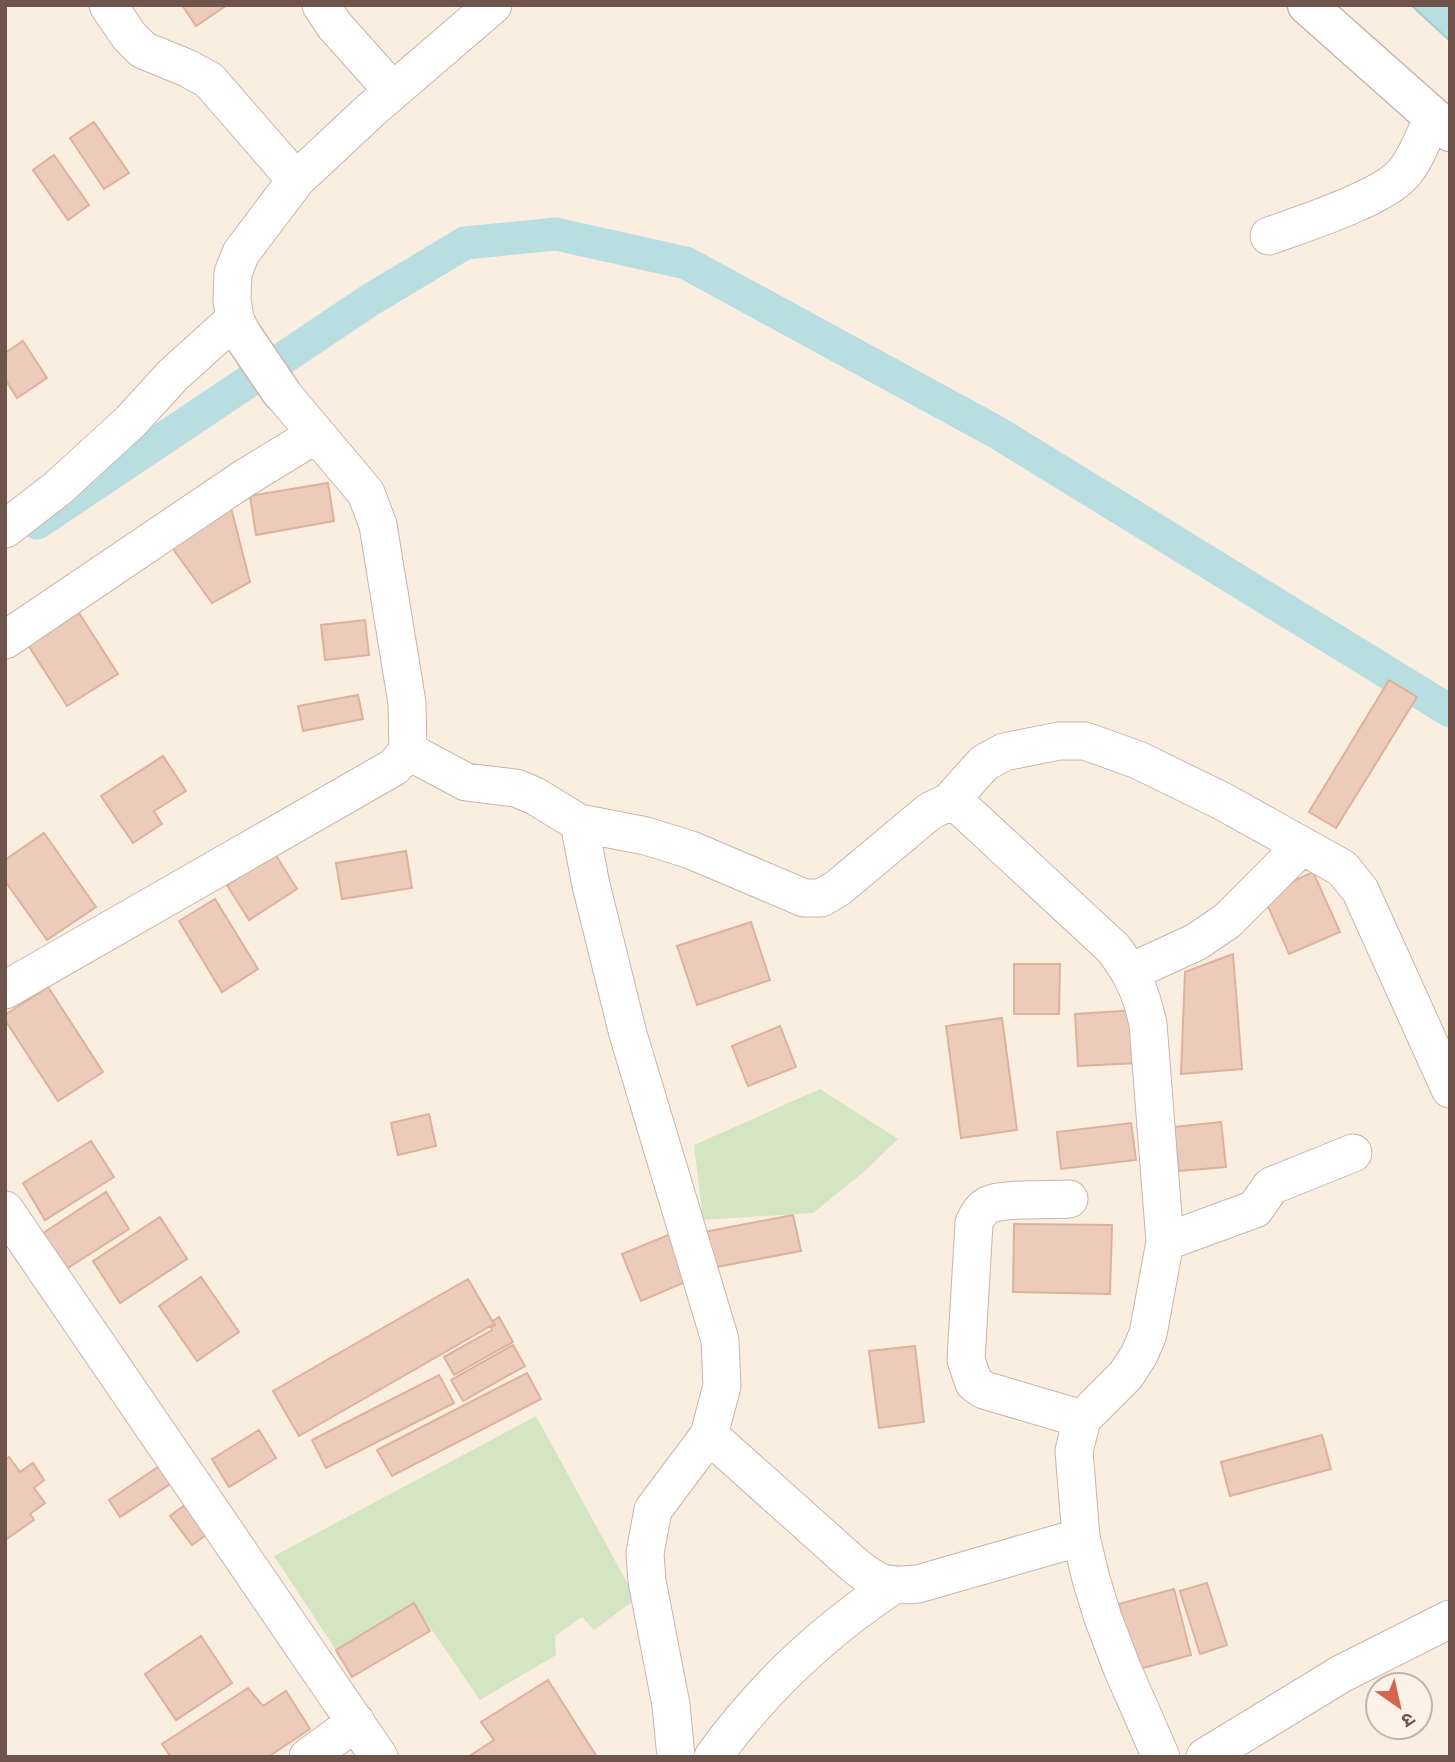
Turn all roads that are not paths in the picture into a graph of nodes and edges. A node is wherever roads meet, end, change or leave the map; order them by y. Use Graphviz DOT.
graph roads {
  1 [pos="108,5"];
  2 [pos="321,5"];
  3 [pos="493,5"];
  4 [pos="1307,5"];
  5 [pos="393,91"];
  6 [pos="1441,125"];
  7 [pos="296,180"];
  8 [pos="1269,236"];
  9 [pos="239,328"];
  10 [pos="281,392"];
  11 [pos="315,435"];
  12 [pos="5,529"];
  13 [pos="5,640"];
  14 [pos="408,751"];
  15 [pos="949,802"];
  16 [pos="579,823"];
  17 [pos="1302,846"];
  18 [pos="1131,972"];
  19 [pos="5,990"];
  20 [pos="1450,1089"];
  21 [pos="1353,1153"];
  22 [pos="1069,1199"];
  23 [pos="5,1210"];
  24 [pos="1165,1242"];
  25 [pos="1082,1419"];
  26 [pos="709,1435"];
  27 [pos="1081,1537"];
  28 [pos="892,1586"];
  29 [pos="1450,1619"];
  30 [pos="356,1722"];
  31 [pos="308,1757"];
  32 [pos="379,1757"];
  33 [pos="676,1757"];
  34 [pos="713,1757"];
  35 [pos="1161,1757"];
  36 [pos="1205,1757"];
  1 -- 7 [label="street"];
  2 -- 5 [label="street"];
  3 -- 5 [label="street"];
  4 -- 6 [label="street"];
  5 -- 7 [label="street"];
  6 -- 8 [label="street"];
  7 -- 9 [label="street"];
  9 -- 10 [label="street"];
  9 -- 12 [label="street"];
  10 -- 11 [label="street"];
  11 -- 13 [label="street"];
  11 -- 14 [label="street"];
  14 -- 16 [label="street"];
  14 -- 19 [label="street"];
  15 -- 16 [label="street"];
  15 -- 17 [label="street"];
  15 -- 18 [label="street"];
  16 -- 26 [label="street"];
  17 -- 18 [label="street"];
  17 -- 20 [label="street"];
  18 -- 24 [label="street"];
  21 -- 24 [label="street"];
  22 -- 25 [label="street"];
  23 -- 30 [label="street"];
  24 -- 25 [label="street"];
  25 -- 27 [label="street"];
  26 -- 28 [label="street"];
  26 -- 33 [label="street"];
  27 -- 28 [label="street"];
  27 -- 35 [label="street"];
  28 -- 34 [label="street"];
  29 -- 36 [label="street"];
  30 -- 31 [label="street"];
  30 -- 32 [label="street"];
}
